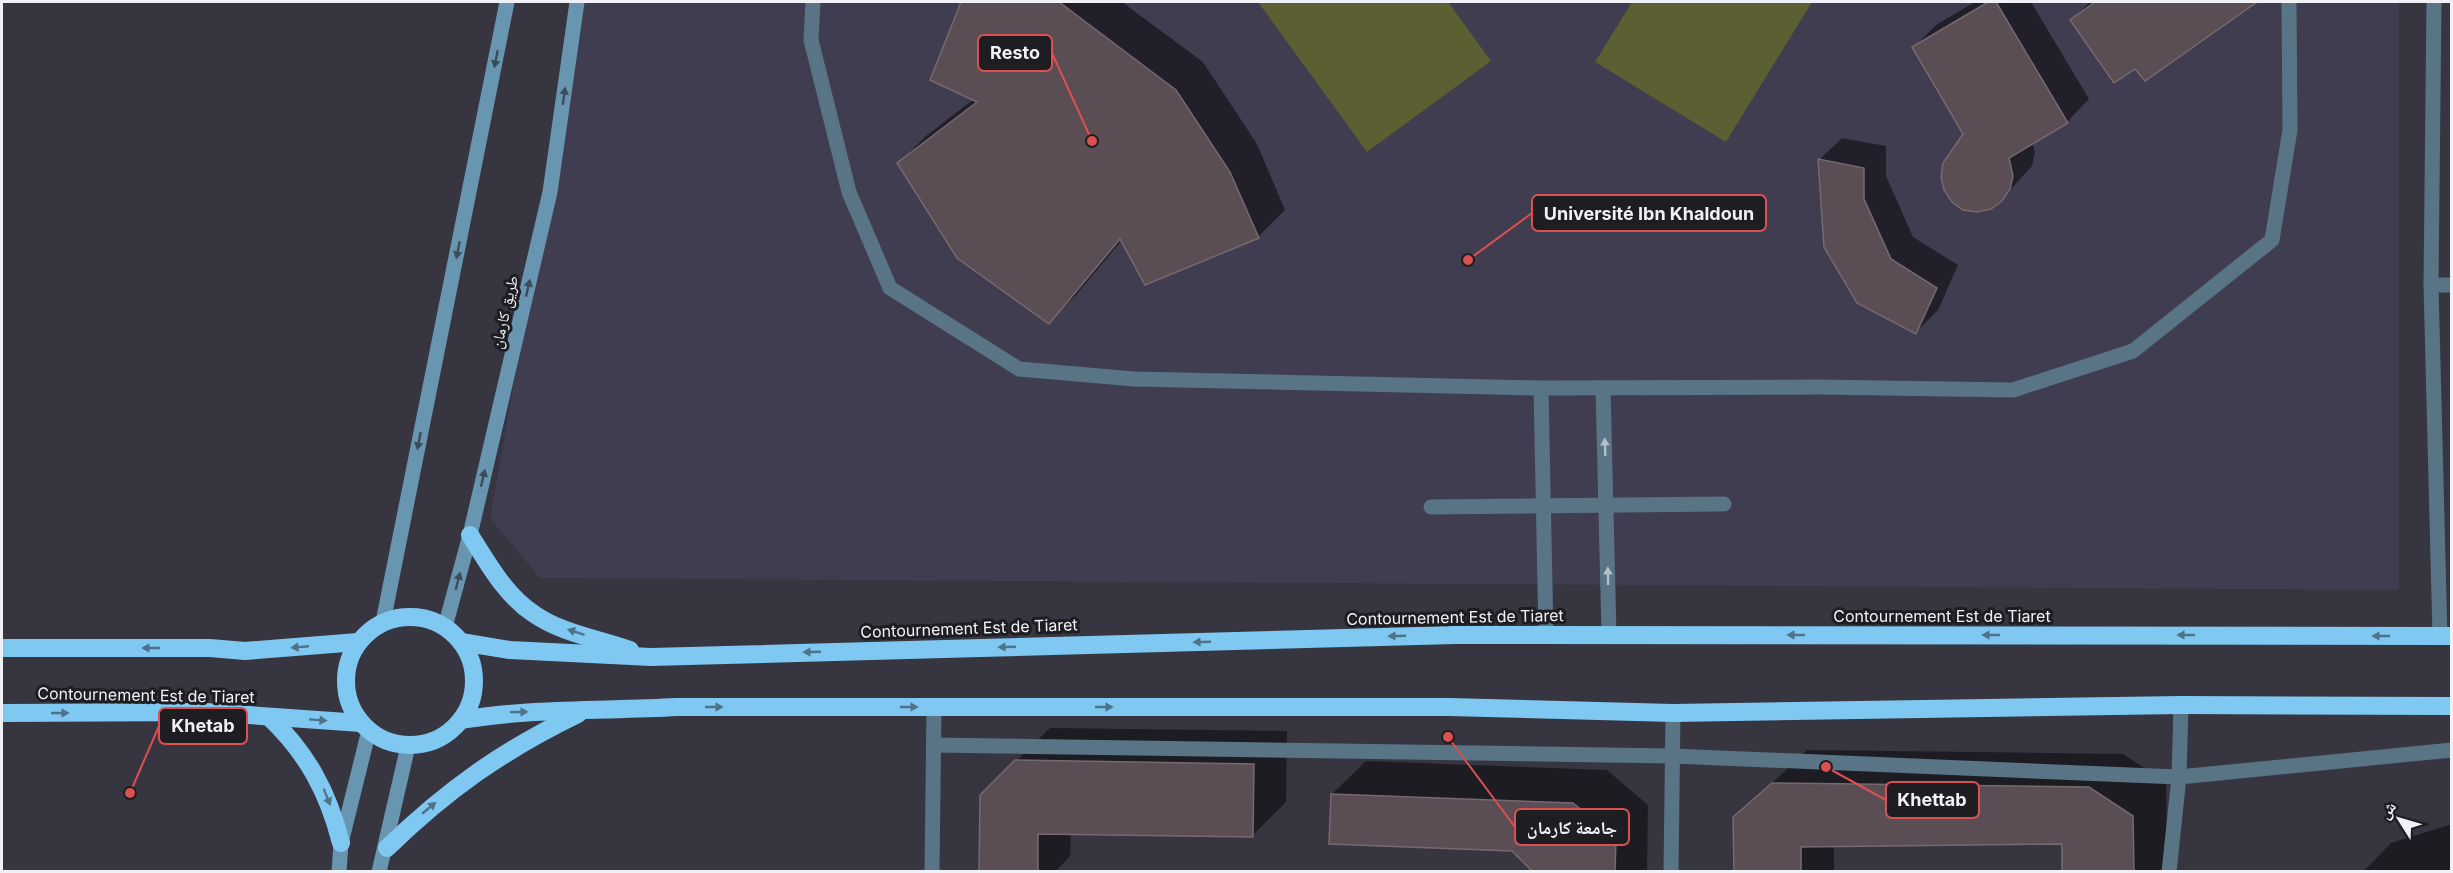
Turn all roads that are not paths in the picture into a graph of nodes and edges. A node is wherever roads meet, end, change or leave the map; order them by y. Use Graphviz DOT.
graph roads {
  1 [pos="507,2"];
  2 [pos="577,2"];
  3 [pos="813,2"];
  4 [pos="2289,2"];
  5 [pos="2434,2"];
  6 [pos="2431,285"];
  7 [pos="2451,285"];
  8 [pos="1541,388"];
  9 [pos="1603,388"];
  10 [pos="1724,504"];
  11 [pos="1607,505"];
  12 [pos="1544,506"];
  13 [pos="1431,507"];
  14 [pos="470,535"];
  15 [pos="383,622"];
  16 [pos="445,627"];
  17 [pos="1546,635"];
  18 [pos="1609,635"];
  19 [pos="2446,636"];
  20 [pos="358,642"];
  21 [pos="461,642"];
  22 [pos="2,648"];
  23 [pos="651,657"];
  24 [pos="2181,705"];
  25 [pos="934,706"];
  26 [pos="2451,706"];
  27 [pos="584,712"];
  28 [pos="2,713"];
  29 [pos="1673,713"];
  30 [pos="268,717"];
  31 [pos="461,720"];
  32 [pos="365,727"];
  33 [pos="933,745"];
  34 [pos="408,746"];
  35 [pos="2451,750"];
  36 [pos="1673,756"];
  37 [pos="2180,777"];
  38 [pos="341,843"];
  39 [pos="387,848"];
  40 [pos="339,872"];
  41 [pos="379,872"];
  42 [pos="932,872"];
  43 [pos="1671,872"];
  44 [pos="2169,872"];
  1 -- 15 [label="street, one-way"];
  14 -- 2 [label="street, طريق كارمان, one-way"];
  3 -- 8 [label="street"];
  4 -- 9 [label="street"];
  5 -- 6 [label="street"];
  6 -- 7 [label="street"];
  6 -- 19 [label="street"];
  8 -- 9 [label="street"];
  8 -- 12 [label="street"];
  11 -- 9 [label="street, one-way"];
  10 -- 11 [label="street"];
  11 -- 12 [label="street"];
  18 -- 11 [label="street, one-way"];
  12 -- 13 [label="street"];
  12 -- 17 [label="street"];
  16 -- 14 [label="street, طريق كارمان, one-way"];
  23 -- 14 [label="highway, one-way"];
  15 -- 16 [label="highway"];
  15 -- 20 [label="highway"];
  16 -- 21 [label="highway"];
  17 -- 18 [label="highway, Contournement Est de Tiaret"];
  17 -- 23 [label="highway, Contournement Est de Tiaret, one-way"];
  19 -- 18 [label="highway, Contournement Est de Tiaret, one-way"];
  20 -- 22 [label="highway, one-way"];
  20 -- 32 [label="highway"];
  21 -- 23 [label="highway, Contournement Est de Tiaret"];
  21 -- 31 [label="highway"];
  24 -- 26 [label="highway"];
  24 -- 29 [label="highway"];
  24 -- 37 [label="street"];
  27 -- 25 [label="highway, one-way"];
  25 -- 29 [label="highway, one-way"];
  25 -- 33 [label="street"];
  31 -- 27 [label="highway, one-way"];
  39 -- 27 [label="highway, one-way"];
  28 -- 30 [label="highway, Contournement Est de Tiaret, one-way"];
  29 -- 36 [label="street"];
  30 -- 32 [label="highway, Contournement Est de Tiaret, one-way"];
  30 -- 38 [label="highway, one-way"];
  31 -- 34 [label="highway"];
  32 -- 34 [label="highway"];
  32 -- 38 [label="street"];
  33 -- 36 [label="street"];
  33 -- 42 [label="street"];
  34 -- 39 [label="street"];
  35 -- 37 [label="street"];
  36 -- 37 [label="street"];
  36 -- 43 [label="street"];
  37 -- 44 [label="street"];
  38 -- 40 [label="street"];
  39 -- 41 [label="street"];
}
